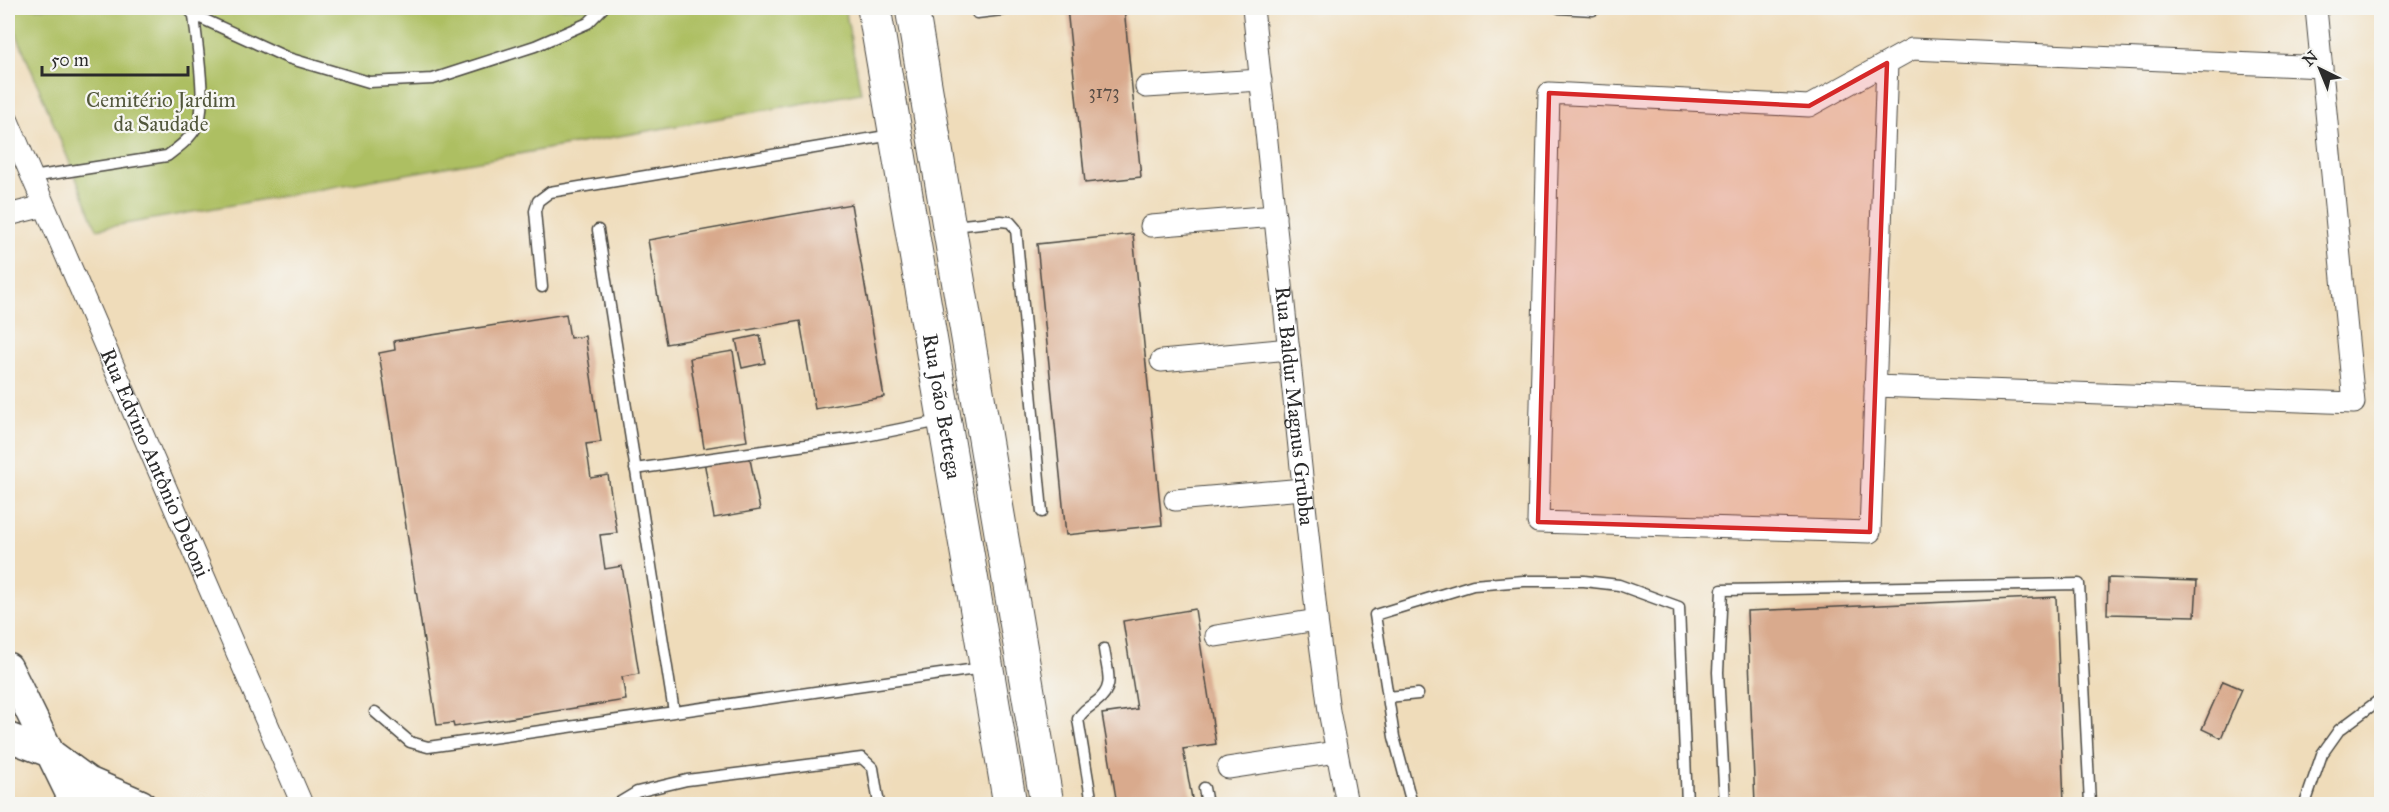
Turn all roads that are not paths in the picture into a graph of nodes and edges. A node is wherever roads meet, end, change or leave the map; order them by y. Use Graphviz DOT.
graph roads {
  1 [pos="603,8"];
  2 [pos="874,8"];
  3 [pos="912,8"];
  4 [pos="976,8"];
  5 [pos="1018,8"];
  6 [pos="1253,8"];
  7 [pos="1559,8"];
  8 [pos="1597,8"];
  9 [pos="2316,8"];
  10 [pos="190,11"];
  11 [pos="1887,63"];
  12 [pos="2322,68"];
  13 [pos="1261,80"];
  14 [pos="1146,87"];
  15 [pos="8,121"];
  16 [pos="896,135"];
  17 [pos="32,177"];
  18 [pos="44,206"];
  19 [pos="8,215"];
  20 [pos="1275,216"];
  21 [pos="1151,226"];
  22 [pos="950,227"];
  23 [pos="598,230"];
  24 [pos="542,287"];
  25 [pos="964,320"];
  26 [pos="928,327"];
  27 [pos="1289,349"];
  28 [pos="971,361"];
  29 [pos="1161,361"];
  30 [pos="935,369"];
  31 [pos="1875,386"];
  32 [pos="944,420"];
  33 [pos="635,469"];
  34 [pos="1303,489"];
  35 [pos="1174,500"];
  36 [pos="1042,512"];
  37 [pos="1317,620"];
  38 [pos="1216,636"];
  39 [pos="1104,649"];
  40 [pos="8,667"];
  41 [pos="986,667"];
  42 [pos="1418,694"];
  43 [pos="1388,697"];
  44 [pos="2382,698"];
  45 [pos="375,712"];
  46 [pos="674,712"];
  47 [pos="8,737"];
  48 [pos="1336,752"];
  49 [pos="50,753"];
  50 [pos="1228,768"];
  51 [pos="1204,788"];
  52 [pos="75,804"];
  53 [pos="141,804"];
  54 [pos="302,804"];
  55 [pos="617,804"];
  56 [pos="879,804"];
  57 [pos="1010,804"];
  58 [pos="1047,804"];
  59 [pos="1092,804"];
  60 [pos="1207,804"];
  61 [pos="1347,804"];
  62 [pos="1412,804"];
  63 [pos="1687,804"];
  64 [pos="1725,804"];
  65 [pos="2090,804"];
  66 [pos="2305,804"];
  1 -- 10 [label="lane"];
  2 -- 16 [label="main road, Rua João Bettega"];
  3 -- 22 [label="main road, Rua João Bettega"];
  4 -- 5 [label="lane"];
  6 -- 13 [label="street, Rua Baldur Magnus Grubba"];
  7 -- 8 [label="lane"];
  9 -- 12 [label="street"];
  10 -- 17 [label="lane"];
  11 -- 12 [label="street"];
  11 -- 31 [label="street"];
  11 -- 31 [label="street"];
  12 -- 31 [label="street"];
  13 -- 14 [label="street"];
  13 -- 20 [label="street, Rua Baldur Magnus Grubba"];
  15 -- 17 [label="street, Rua Edvino Antônio Deboni"];
  16 -- 24 [label="lane"];
  16 -- 26 [label="main road, Rua João Bettega"];
  17 -- 18 [label="street, Rua Edvino Antônio Deboni"];
  18 -- 19 [label="street"];
  18 -- 54 [label="street, Rua Edvino Antônio Deboni"];
  20 -- 21 [label="street"];
  20 -- 27 [label="street, Rua Baldur Magnus Grubba"];
  22 -- 25 [label="main road, Rua João Bettega"];
  22 -- 36 [label="lane"];
  23 -- 33 [label="lane"];
  25 -- 26 [label="main road"];
  25 -- 28 [label="main road, Rua João Bettega"];
  26 -- 30 [label="main road, Rua João Bettega"];
  27 -- 29 [label="street"];
  27 -- 34 [label="street, Rua Baldur Magnus Grubba"];
  28 -- 30 [label="main road"];
  28 -- 58 [label="main road, Rua João Bettega"];
  30 -- 32 [label="main road, Rua João Bettega"];
  32 -- 33 [label="lane"];
  32 -- 41 [label="main road, Rua João Bettega"];
  33 -- 46 [label="lane"];
  34 -- 35 [label="street"];
  34 -- 37 [label="street, Rua Baldur Magnus Grubba"];
  37 -- 38 [label="street"];
  37 -- 48 [label="street, Rua Baldur Magnus Grubba"];
  39 -- 59 [label="lane"];
  40 -- 49 [label="street"];
  41 -- 46 [label="lane"];
  41 -- 57 [label="main road, Rua João Bettega"];
  42 -- 43 [label="lane"];
  43 -- 62 [label="lane"];
  43 -- 63 [label="lane"];
  44 -- 66 [label="lane"];
  45 -- 46 [label="lane"];
  47 -- 49 [label="street"];
  48 -- 50 [label="street"];
  48 -- 61 [label="street, Rua Baldur Magnus Grubba"];
  49 -- 52 [label="street"];
  49 -- 53 [label="street"];
  51 -- 60 [label="lane"];
  55 -- 56 [label="lane"];
  64 -- 65 [label="lane"];
}
